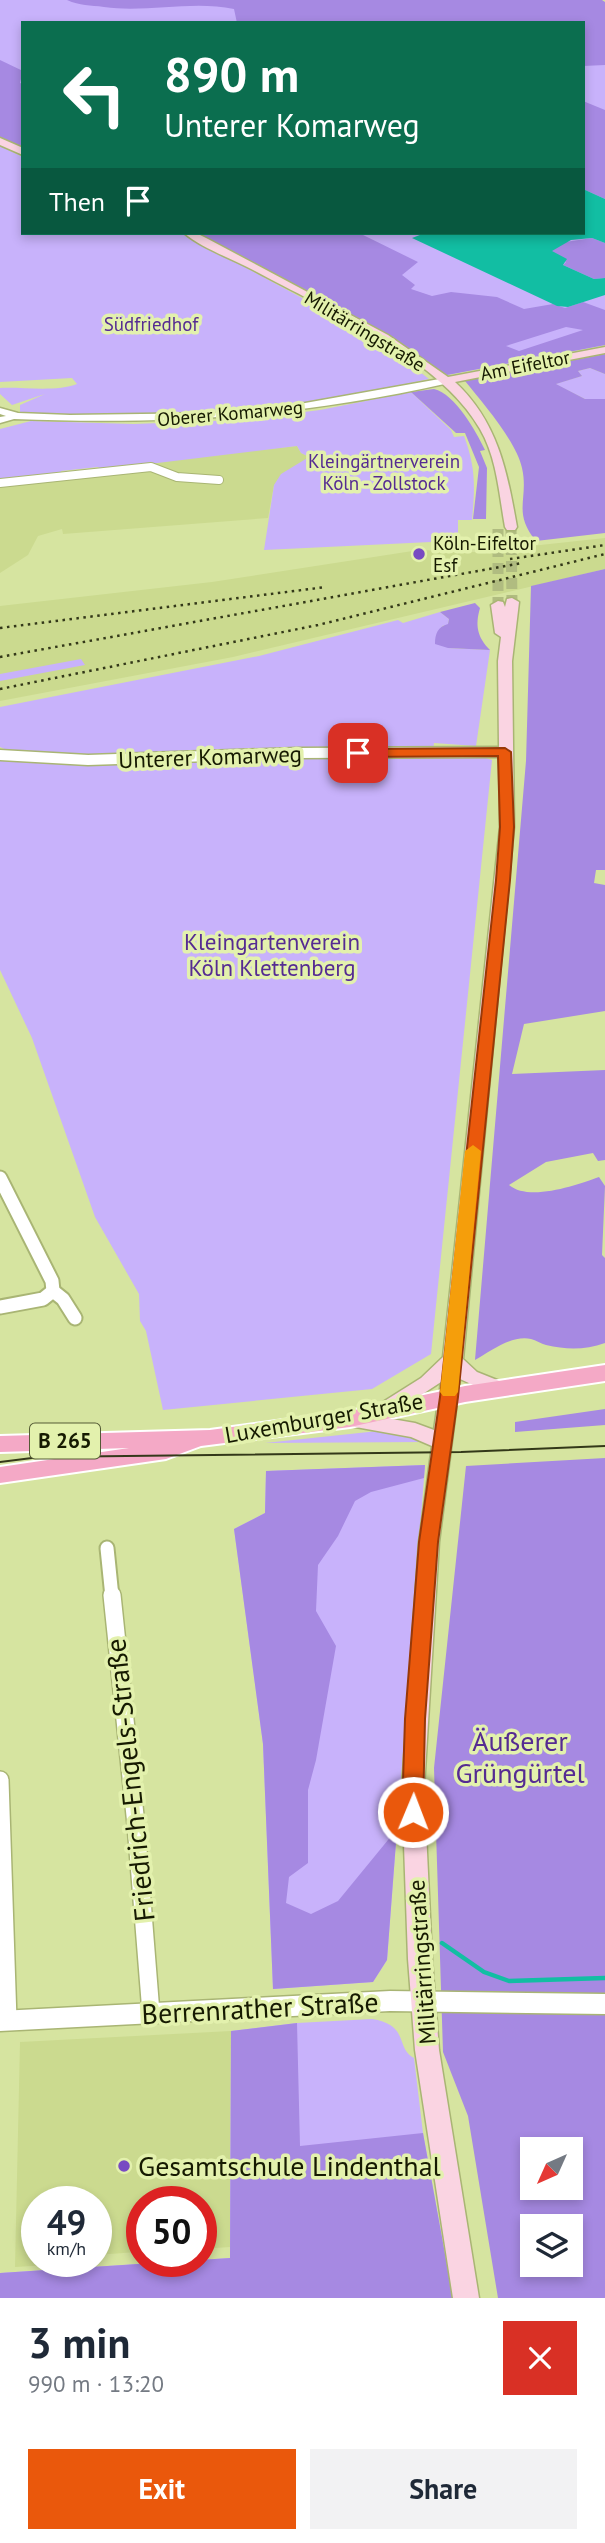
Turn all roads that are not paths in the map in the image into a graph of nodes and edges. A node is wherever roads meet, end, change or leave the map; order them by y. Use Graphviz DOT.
graph roads {
  1 [pos="0,141"];
  2 [pos="21,151"];
  3 [pos="193,235"];
  4 [pos="605,350"];
  5 [pos="445,381"];
  6 [pos="0,412"];
  7 [pos="219,480"];
  8 [pos="0,483"];
  9 [pos="504,528"];
  10 [pos="505,603"];
  11 [pos="505,752"];
  12 [pos="0,755"];
  13 [pos="2,1185"];
  14 [pos="54,1292"];
  15 [pos="0,1307"];
  16 [pos="75,1318"];
  17 [pos="452,1360"];
  18 [pos="605,1373"];
  19 [pos="500,1389"];
  20 [pos="449,1397"];
  21 [pos="381,1412"];
  22 [pos="350,1419"];
  23 [pos="209,1437"];
  24 [pos="442,1442"];
  25 [pos="0,1444"];
  26 [pos="0,1475"];
  27 [pos="107,1548"];
  28 [pos="0,1780"];
  29 [pos="423,2002"];
  30 [pos="605,2004"];
  31 [pos="151,2013"];
  32 [pos="4,2021"];
  33 [pos="466,2298"];
  1 -- 2 [label="main road"];
  3 -- 5 [label="main road, Militärringstraße"];
  4 -- 5 [label="main road, Am Eifeltor"];
  5 -- 6 [label="street, Oberer Komarweg"];
  5 -- 9 [label="main road, Militärringstraße"];
  7 -- 8 [label="street"];
  10 -- 11 [label="main road, Militärringstraße"];
  11 -- 12 [label="street, Unterer Komarweg"];
  11 -- 17 [label="main road, Militärringstraße"];
  13 -- 14 [label="street"];
  14 -- 15 [label="street"];
  14 -- 16 [label="street"];
  17 -- 19 [label="main road"];
  17 -- 20 [label="main road, Militärringstraße"];
  17 -- 21 [label="main road"];
  18 -- 19 [label="main road, Luxemburger Straße / B 265"];
  19 -- 20 [label="main road, Luxemburger Straße / B 265"];
  20 -- 21 [label="main road, Luxemburger Straße / B 265"];
  20 -- 24 [label="main road, Militärringstraße"];
  21 -- 22 [label="main road, Luxemburger Straße / B 265"];
  22 -- 23 [label="main road, Luxemburger Straße / B 265"];
  22 -- 24 [label="main road"];
  23 -- 25 [label="main road, Luxemburger Straße / B 265"];
  23 -- 26 [label="main road, Luxemburger Straße / B 265"];
  24 -- 29 [label="main road, Militärringstraße"];
  27 -- 31 [label="street, Friedrich-Engels-Straße"];
  28 -- 32 [label="street"];
  29 -- 30 [label="street, Berrenrather Straße"];
  29 -- 31 [label="street, Berrenrather Straße"];
  29 -- 33 [label="main road, Militärringstraße"];
  31 -- 32 [label="street, Berrenrather Straße"];
}
